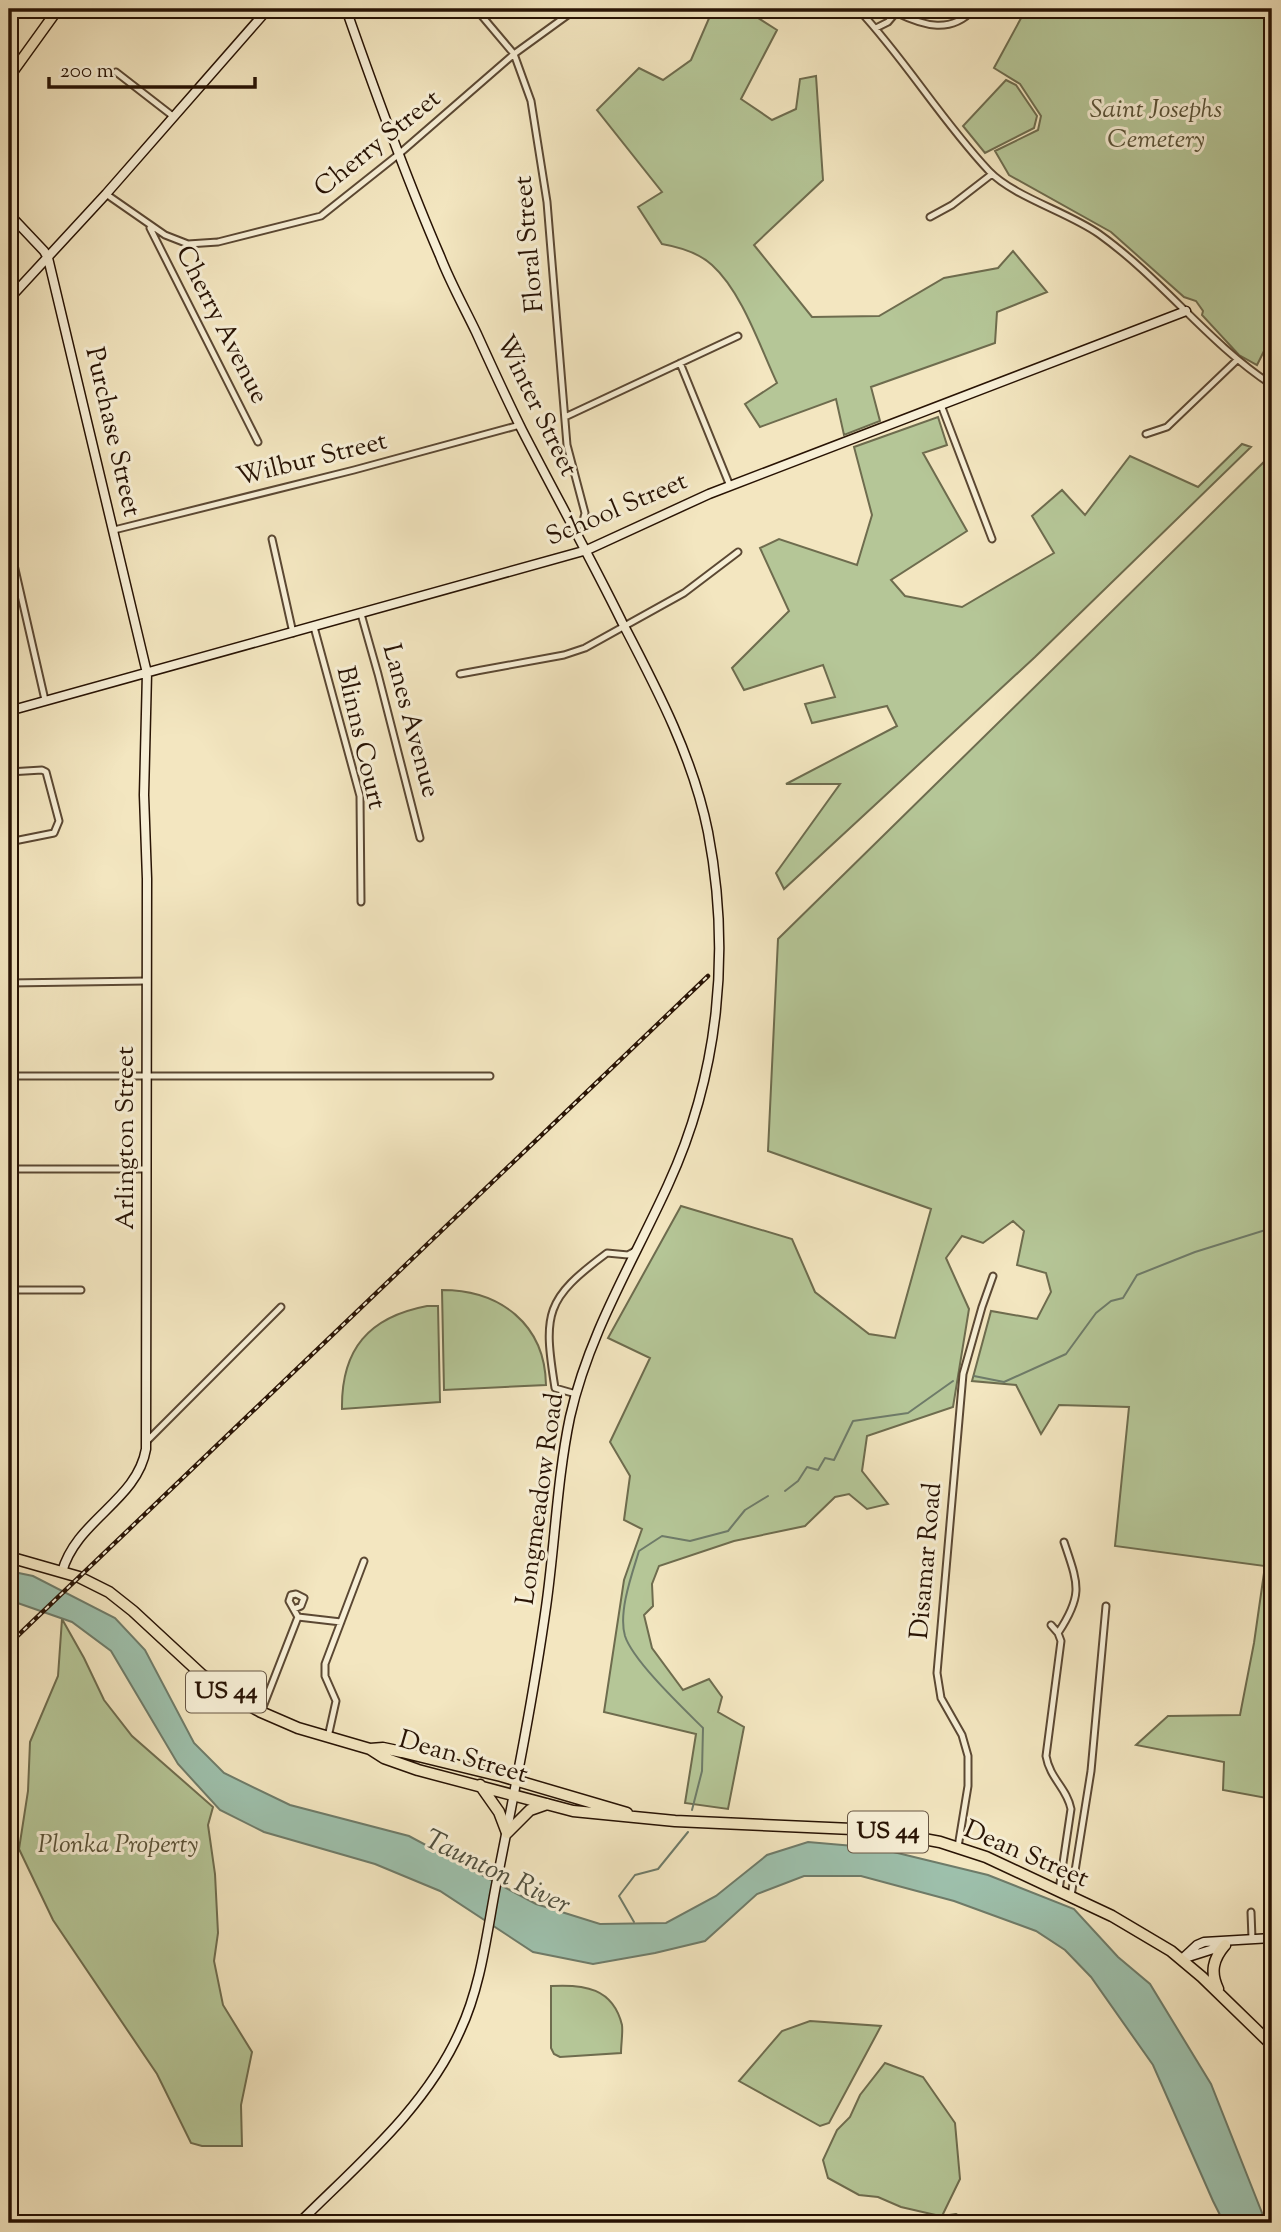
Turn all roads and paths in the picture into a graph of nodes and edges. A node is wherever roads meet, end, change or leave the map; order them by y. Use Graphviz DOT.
graph roads {
  1 [pos="58,9"];
  2 [pos="256,9"];
  3 [pos="346,9"];
  4 [pos="476,9"];
  5 [pos="576,9"];
  6 [pos="858,9"];
  7 [pos="974,9"];
  8 [pos="898,11"];
  9 [pos="266,12"];
  10 [pos="876,28"];
  11 [pos="514,54"];
  12 [pos="116,72"];
  13 [pos="9,76"];
  14 [pos="174,117"];
  15 [pos="399,154"];
  16 [pos="992,174"];
  17 [pos="106,194"];
  18 [pos="9,214"];
  19 [pos="930,217"];
  20 [pos="149,225"];
  21 [pos="48,258"];
  22 [pos="9,299"];
  23 [pos="1186,311"];
  24 [pos="738,336"];
  25 [pos="1237,360"];
  26 [pos="680,363"];
  27 [pos="1272,385"];
  28 [pos="941,405"];
  29 [pos="565,417"];
  30 [pos="520,425"];
  31 [pos="1146,434"];
  32 [pos="258,442"];
  33 [pos="730,486"];
  34 [pos="574,529"];
  35 [pos="114,530"];
  36 [pos="272,539"];
  37 [pos="992,539"];
  38 [pos="9,542"];
  39 [pos="587,550"];
  40 [pos="738,552"];
  41 [pos="361,614"];
  42 [pos="624,625"];
  43 [pos="314,627"];
  44 [pos="293,633"];
  45 [pos="147,673"];
  46 [pos="460,674"];
  47 [pos="45,700"];
  48 [pos="9,710"];
  49 [pos="9,772"];
  50 [pos="420,838"];
  51 [pos="9,842"];
  52 [pos="361,902"];
  53 [pos="146,981"];
  54 [pos="719,982"];
  55 [pos="9,983"];
  56 [pos="9,1076"];
  57 [pos="147,1076"];
  58 [pos="490,1076"];
  59 [pos="147,1169"];
  60 [pos="9,1170"];
  61 [pos="635,1251"];
  62 [pos="993,1276"];
  63 [pos="9,1290"];
  64 [pos="81,1290"];
  65 [pos="281,1307"];
  66 [pos="576,1394"];
  67 [pos="147,1441"];
  68 [pos="1065,1542"];
  69 [pos="9,1557"];
  70 [pos="364,1561"];
  71 [pos="62,1572"];
  72 [pos="1106,1606"];
  73 [pos="294,1609"];
  74 [pos="298,1616"];
  75 [pos="341,1622"];
  76 [pos="1051,1625"];
  77 [pos="1058,1633"];
  78 [pos="261,1712"];
  79 [pos="328,1737"];
  80 [pos="370,1749"];
  81 [pos="517,1782"];
  82 [pos="480,1785"];
  83 [pos="515,1794"];
  84 [pos="547,1804"];
  85 [pos="630,1815"];
  86 [pos="507,1833"];
  87 [pos="958,1847"];
  88 [pos="1059,1890"];
  89 [pos="1071,1896"];
  90 [pos="1251,1912"];
  91 [pos="1252,1939"];
  92 [pos="1272,1939"];
  93 [pos="1225,1945"];
  94 [pos="1182,1959"];
  95 [pos="1225,1998"];
  96 [pos="1272,2045"];
  97 [pos="299,2223"];
  1 -- 13 [label="main road"];
  2 -- 9 [label="street"];
  3 -- 15 [label="street, Winter Street"];
  4 -- 11 [label="street, Floral Street"];
  5 -- 11 [label="street, Cherry Street"];
  6 -- 10 [label="street"];
  7 -- 8 [label="street"];
  8 -- 10 [label="street"];
  9 -- 14 [label="street"];
  10 -- 16 [label="street"];
  11 -- 15 [label="street, Cherry Street"];
  11 -- 29 [label="street, Floral Street"];
  12 -- 14 [label="street"];
  14 -- 17 [label="street"];
  15 -- 20 [label="street, Cherry Street"];
  15 -- 30 [label="street, Winter Street"];
  16 -- 19 [label="street"];
  16 -- 23 [label="street"];
  17 -- 20 [label="street, Cherry Street"];
  17 -- 21 [label="street"];
  18 -- 21 [label="street, Purchase Street"];
  20 -- 32 [label="street, Cherry Avenue"];
  21 -- 22 [label="street"];
  21 -- 35 [label="street, Purchase Street"];
  23 -- 25 [label="street"];
  23 -- 28 [label="street, School Street"];
  24 -- 26 [label="street"];
  25 -- 27 [label="street"];
  25 -- 31 [label="street"];
  26 -- 29 [label="street"];
  26 -- 33 [label="street"];
  28 -- 33 [label="street, School Street"];
  28 -- 37 [label="street"];
  29 -- 34 [label="street, Floral Street"];
  30 -- 34 [label="street, Winter Street"];
  30 -- 35 [label="street, Wilbur Street"];
  33 -- 39 [label="street, School Street"];
  34 -- 39 [label="street, Winter Street"];
  35 -- 45 [label="street, Purchase Street"];
  36 -- 44 [label="street"];
  38 -- 47 [label="street"];
  39 -- 41 [label="street, School Street"];
  39 -- 42 [label="street, Winter Street"];
  40 -- 42 [label="street"];
  41 -- 43 [label="street, School Street"];
  41 -- 50 [label="street, Lanes Avenue"];
  42 -- 46 [label="street"];
  42 -- 54 [label="street, Winter Street"];
  43 -- 44 [label="street, School Street"];
  43 -- 52 [label="street, Blinns Court"];
  44 -- 45 [label="street, School Street"];
  45 -- 47 [label="street, School Street"];
  45 -- 53 [label="street, Arlington Street"];
  47 -- 48 [label="street, School Street"];
  49 -- 51 [label="street"];
  53 -- 55 [label="street"];
  53 -- 57 [label="street, Arlington Street"];
  54 -- 61 [label="street, Longmeadow Road"];
  56 -- 57 [label="street"];
  57 -- 58 [label="street"];
  57 -- 59 [label="street, Arlington Street"];
  59 -- 60 [label="street"];
  59 -- 67 [label="street, Arlington Street"];
  61 -- 66 [label="street, Longmeadow Road"];
  61 -- 66 [label="street"];
  62 -- 87 [label="street, Disamar Road"];
  63 -- 64 [label="street"];
  65 -- 67 [label="street"];
  66 -- 81 [label="street, Longmeadow Road"];
  67 -- 71 [label="street, Arlington Street"];
  68 -- 77 [label="street"];
  69 -- 71 [label="highway, Dean Street / US 44"];
  70 -- 75 [label="street"];
  71 -- 78 [label="highway, Dean Street / US 44"];
  72 -- 89 [label="street"];
  73 -- 74 [label="street"];
  74 -- 75 [label="street"];
  74 -- 78 [label="street"];
  75 -- 79 [label="street"];
  76 -- 77 [label="street"];
  77 -- 88 [label="street"];
  78 -- 79 [label="highway, Dean Street / US 44"];
  79 -- 80 [label="highway, Dean Street / US 44"];
  80 -- 81 [label="highway, Dean Street / US 44"];
  80 -- 82 [label="highway, Dean Street / US 44"];
  81 -- 83 [label="street, Longmeadow Road"];
  81 -- 85 [label="highway, Dean Street / US 44"];
  82 -- 83 [label="highway, Dean Street / US 44"];
  82 -- 86 [label="highway"];
  83 -- 84 [label="highway, Dean Street / US 44"];
  83 -- 86 [label="street, Longmeadow Road"];
  84 -- 85 [label="highway, Dean Street / US 44"];
  84 -- 86 [label="highway"];
  85 -- 87 [label="highway, Dean Street / US 44"];
  86 -- 97 [label="street, Longmeadow Road"];
  87 -- 88 [label="highway, Dean Street / US 44"];
  88 -- 89 [label="highway, Dean Street / US 44"];
  89 -- 94 [label="highway, Dean Street / US 44"];
  90 -- 91 [label="street"];
  91 -- 92 [label="street"];
  91 -- 94 [label="street"];
  92 -- 93 [label="street"];
  93 -- 94 [label="street"];
  93 -- 95 [label="highway"];
  94 -- 95 [label="highway, US 44"];
  95 -- 96 [label="highway, US 44"];
}
